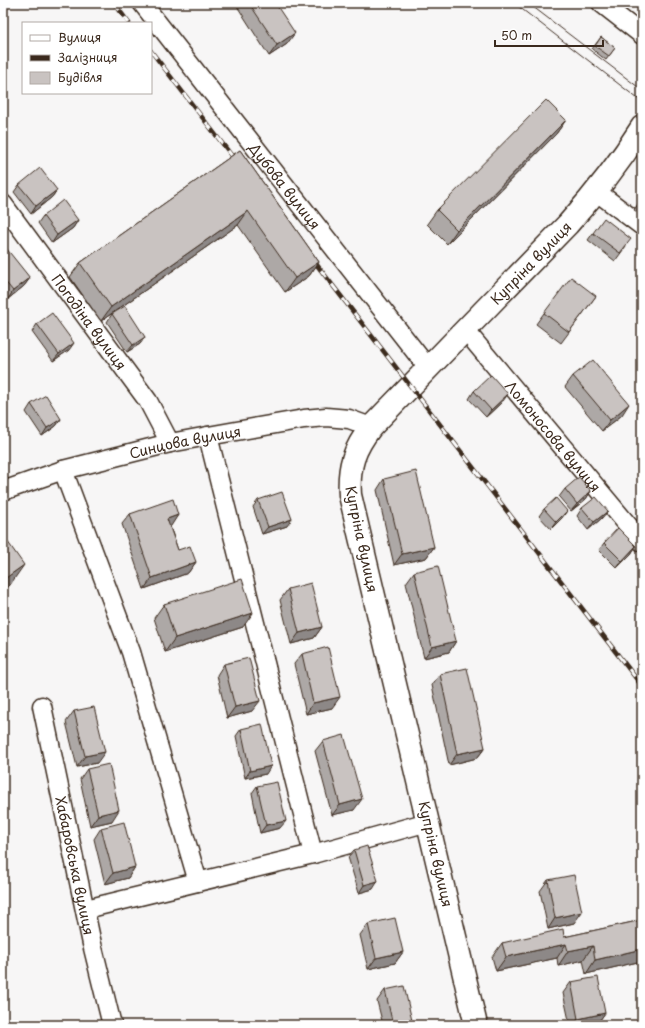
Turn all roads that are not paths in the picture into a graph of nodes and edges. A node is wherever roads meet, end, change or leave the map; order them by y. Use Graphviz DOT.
graph roads {
  1 [pos="142,3"];
  2 [pos="601,3"];
  3 [pos="642,35"];
  4 [pos="642,127"];
  5 [pos="597,192"];
  6 [pos="3,204"];
  7 [pos="642,226"];
  8 [pos="465,330"];
  9 [pos="428,368"];
  10 [pos="371,427"];
  11 [pos="208,436"];
  12 [pos="170,443"];
  13 [pos="63,470"];
  14 [pos="3,491"];
  15 [pos="642,542"];
  16 [pos="42,706"];
  17 [pos="428,822"];
  18 [pos="313,854"];
  19 [pos="198,882"];
  20 [pos="86,910"];
  21 [pos="112,1025"];
  22 [pos="476,1025"];
  1 -- 9 [label="street, Дубова вулиця"];
  2 -- 3 [label="street"];
  4 -- 5 [label="main road, Купріна вулиця"];
  5 -- 7 [label="street"];
  5 -- 8 [label="main road, Купріна вулиця"];
  6 -- 12 [label="street, Погодіна вулиця"];
  8 -- 9 [label="main road, Купріна вулиця"];
  8 -- 15 [label="street, Ломоносова вулиця"];
  9 -- 10 [label="main road, Купріна вулиця"];
  10 -- 11 [label="street, Синцова вулиця"];
  10 -- 17 [label="main road, Купріна вулиця"];
  11 -- 12 [label="street, Синцова вулиця"];
  11 -- 18 [label="street"];
  12 -- 13 [label="street, Синцова вулиця"];
  13 -- 14 [label="street, Синцова вулиця"];
  13 -- 19 [label="street"];
  16 -- 20 [label="street, Хабаровська вулиця"];
  17 -- 18 [label="street"];
  17 -- 22 [label="main road, Купріна вулиця"];
  18 -- 19 [label="street"];
  19 -- 20 [label="street"];
  20 -- 21 [label="street, Хабаровська вулиця"];
}
